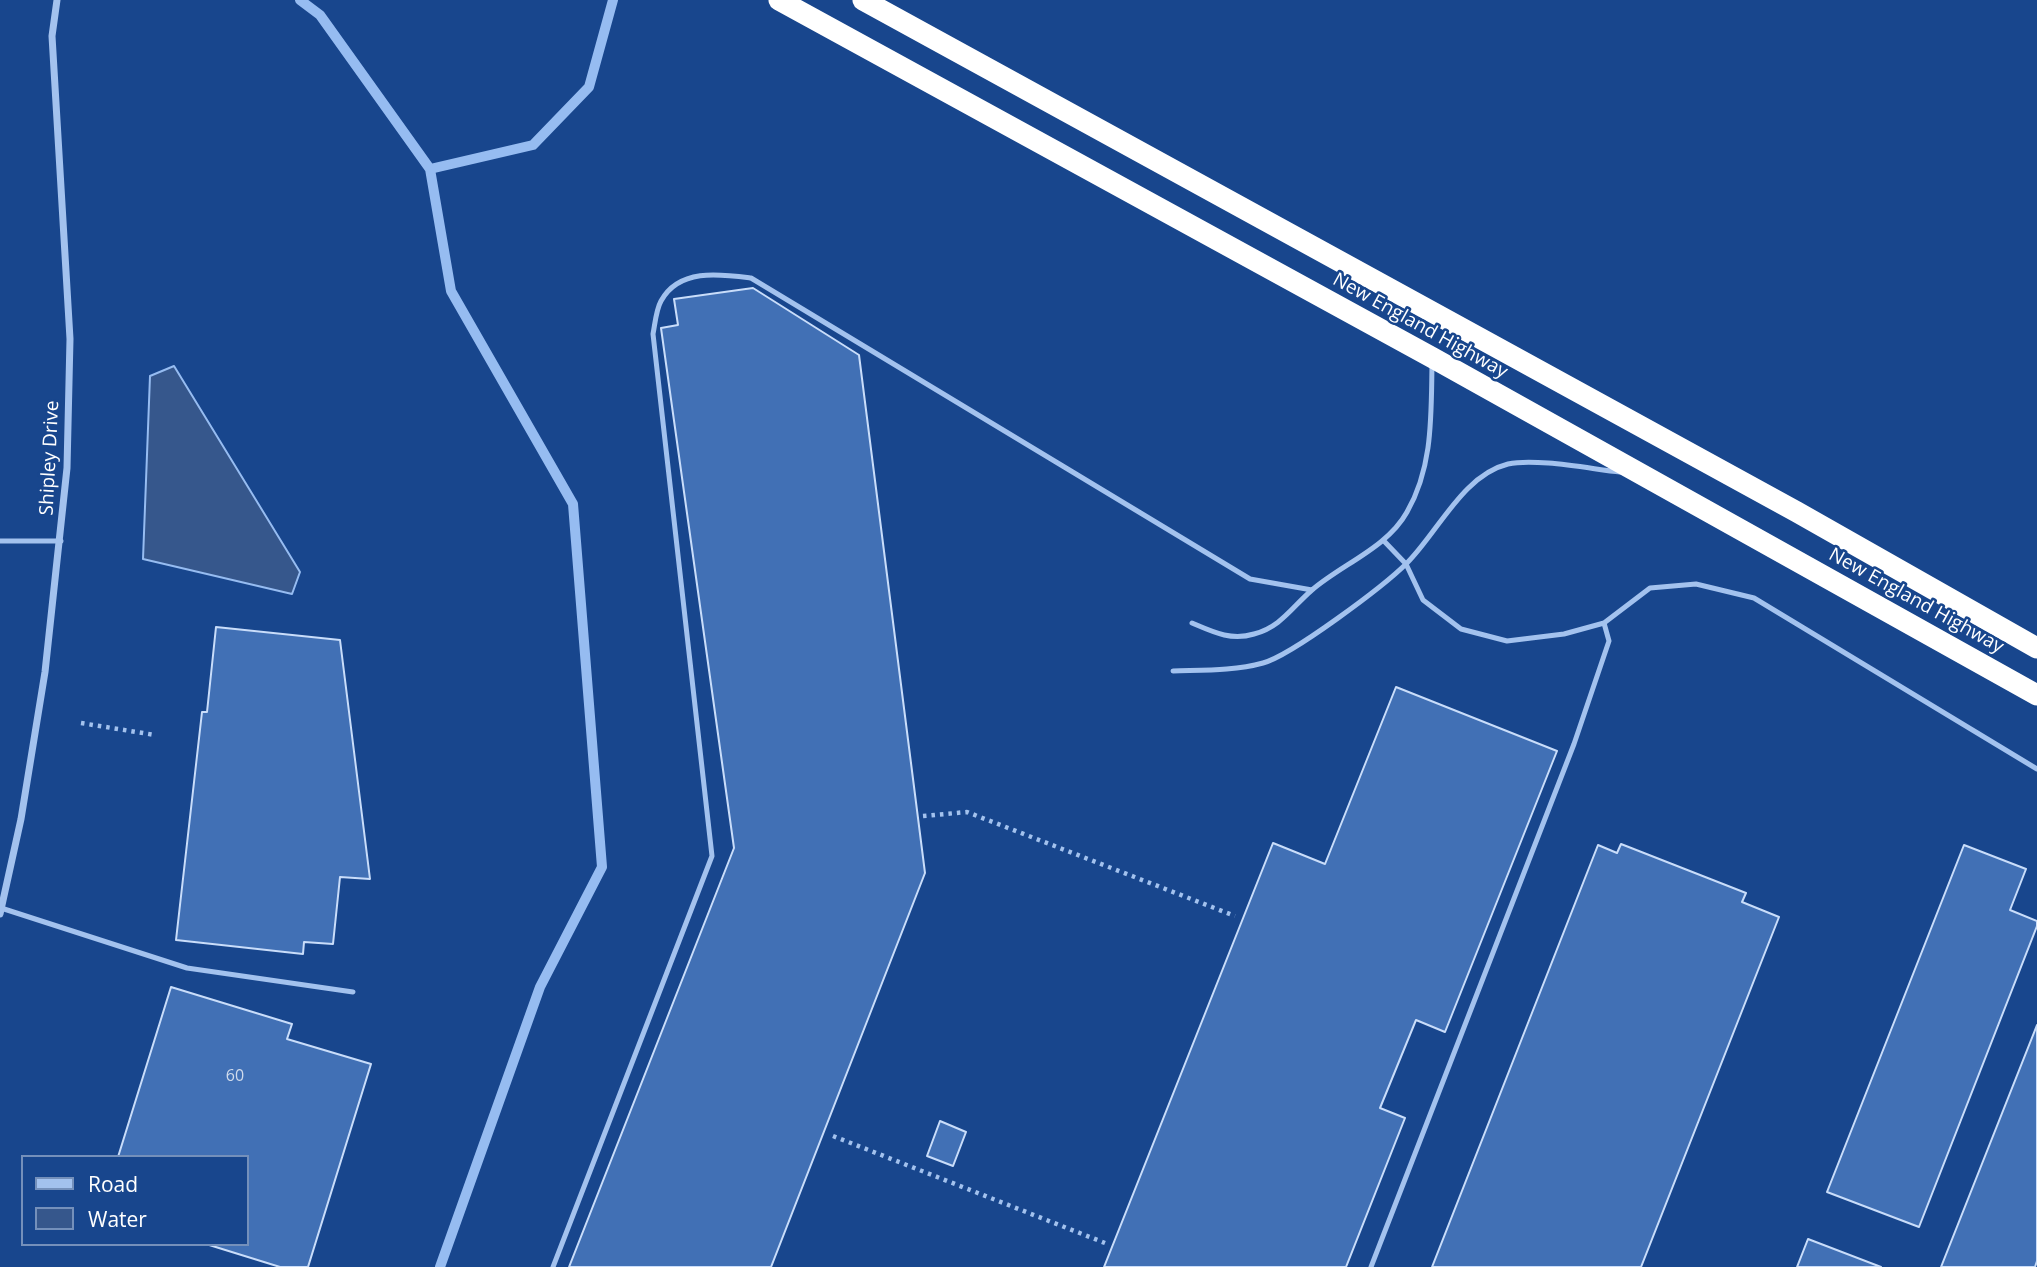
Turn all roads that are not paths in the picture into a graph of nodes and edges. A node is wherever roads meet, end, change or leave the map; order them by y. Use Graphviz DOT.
graph roads {
  1 [pos="57,0"];
  2 [pos="779,0"];
  3 [pos="863,0"];
  4 [pos="1433,358"];
  5 [pos="1644,475"];
  6 [pos="1384,540"];
  7 [pos="0,541"];
  8 [pos="61,541"];
  9 [pos="1406,564"];
  10 [pos="1312,590"];
  11 [pos="1192,623"];
  12 [pos="1604,623"];
  13 [pos="2037,648"];
  14 [pos="1173,671"];
  15 [pos="2037,695"];
  16 [pos="2037,769"];
  17 [pos="1,911"];
  18 [pos="354,992"];
  19 [pos="553,1267"];
  20 [pos="1371,1267"];
  1 -- 8 [label="street, Shipley Drive"];
  2 -- 4 [label="highway, New England Highway"];
  3 -- 13 [label="highway, New England Highway"];
  4 -- 5 [label="highway, New England Highway"];
  4 -- 6 [label="lane"];
  5 -- 9 [label="lane"];
  5 -- 15 [label="highway, New England Highway"];
  6 -- 9 [label="lane"];
  6 -- 10 [label="lane"];
  7 -- 8 [label="lane"];
  8 -- 17 [label="street, Shipley Drive"];
  9 -- 12 [label="lane"];
  9 -- 14 [label="lane"];
  10 -- 11 [label="lane"];
  10 -- 19 [label="lane"];
  12 -- 16 [label="lane"];
  12 -- 20 [label="lane"];
  17 -- 18 [label="lane"];
}
